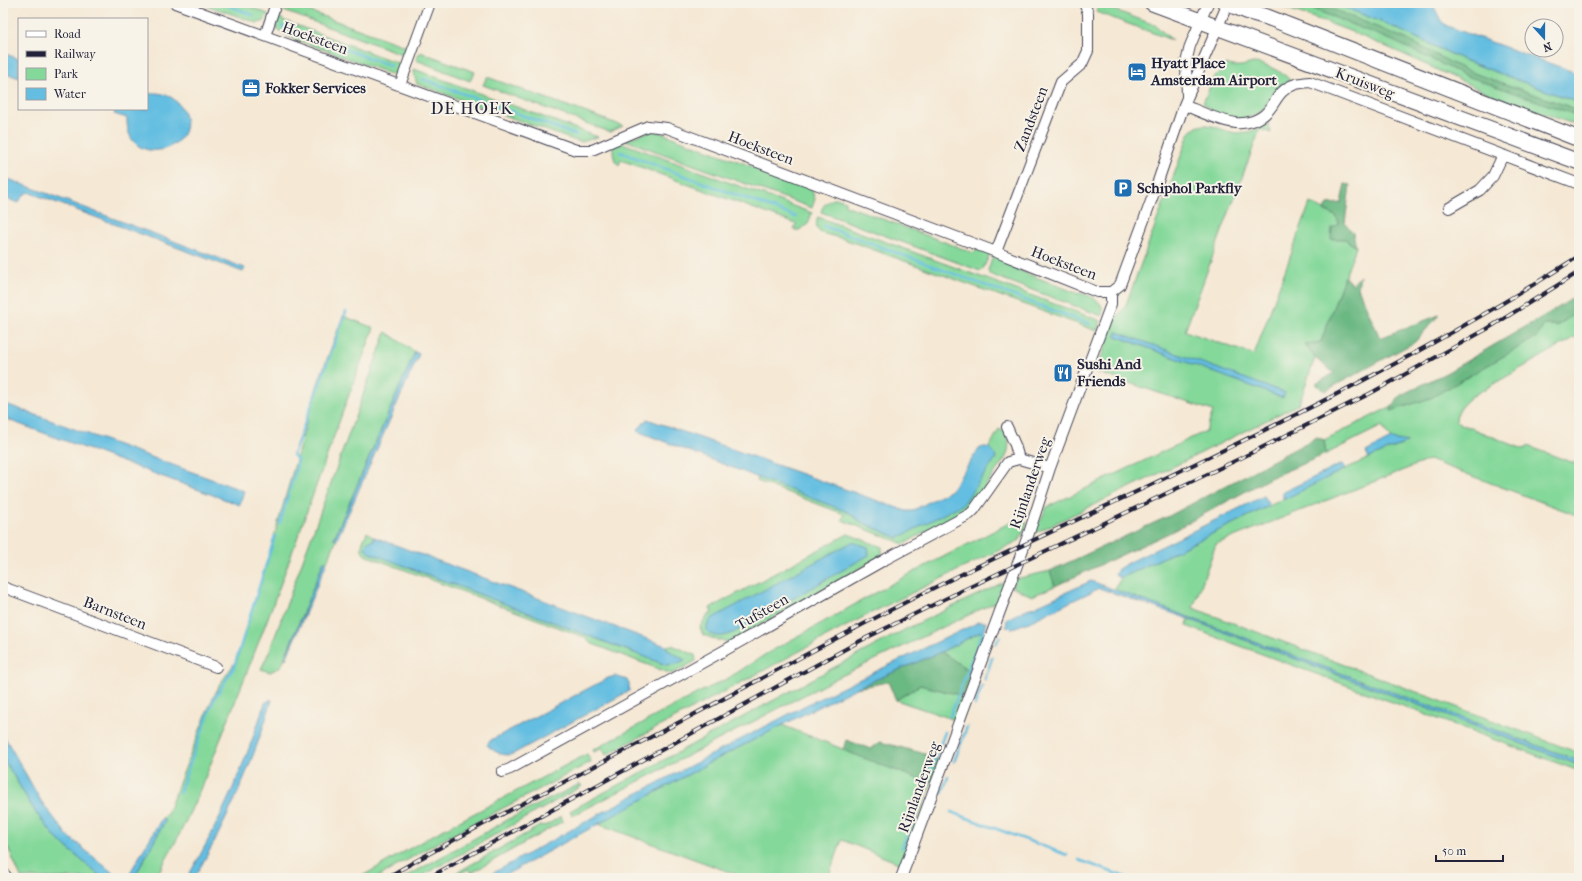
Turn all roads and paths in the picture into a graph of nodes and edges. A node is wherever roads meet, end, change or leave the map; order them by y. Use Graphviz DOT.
graph roads {
  1 [pos="176,3"];
  2 [pos="276,3"];
  3 [pos="430,3"];
  4 [pos="1084,3"];
  5 [pos="1152,3"];
  6 [pos="1208,3"];
  7 [pos="1227,3"];
  8 [pos="1254,3"];
  9 [pos="1267,17"];
  10 [pos="1200,20"];
  11 [pos="1218,27"];
  12 [pos="265,36"];
  13 [pos="400,85"];
  14 [pos="1186,102"];
  15 [pos="1579,139"];
  16 [pos="1503,156"];
  17 [pos="1579,162"];
  18 [pos="1579,184"];
  19 [pos="1449,208"];
  20 [pos="996,252"];
  21 [pos="1111,292"];
  22 [pos="1007,427"];
  23 [pos="1019,459"];
  24 [pos="1050,468"];
  25 [pos="3,587"];
  26 [pos="216,667"];
  27 [pos="502,772"];
  28 [pos="901,878"];
  1 -- 12 [label="street, Hoeksteen"];
  2 -- 12 [label="street"];
  3 -- 13 [label="street"];
  4 -- 20 [label="street, Zandsteen"];
  5 -- 10 [label="highway, Kruisweg"];
  6 -- 10 [label="street"];
  7 -- 9 [label="highway, Kruisweg"];
  7 -- 11 [label="street"];
  8 -- 9 [label="highway"];
  9 -- 15 [label="highway, Kruisweg"];
  10 -- 11 [label="highway, Kruisweg"];
  10 -- 14 [label="street"];
  11 -- 14 [label="street"];
  11 -- 17 [label="highway, Kruisweg"];
  12 -- 13 [label="street, Hoeksteen"];
  13 -- 20 [label="street, Hoeksteen"];
  14 -- 16 [label="street, Kruisweg"];
  14 -- 21 [label="street"];
  16 -- 18 [label="street, Kruisweg"];
  16 -- 19 [label="street"];
  20 -- 21 [label="street, Hoeksteen"];
  21 -- 24 [label="street, Rijnlanderweg"];
  22 -- 23 [label="street"];
  23 -- 24 [label="street"];
  23 -- 27 [label="street, Tufsteen"];
  24 -- 28 [label="street, Rijnlanderweg"];
  25 -- 26 [label="street, Barnsteen"];
}
